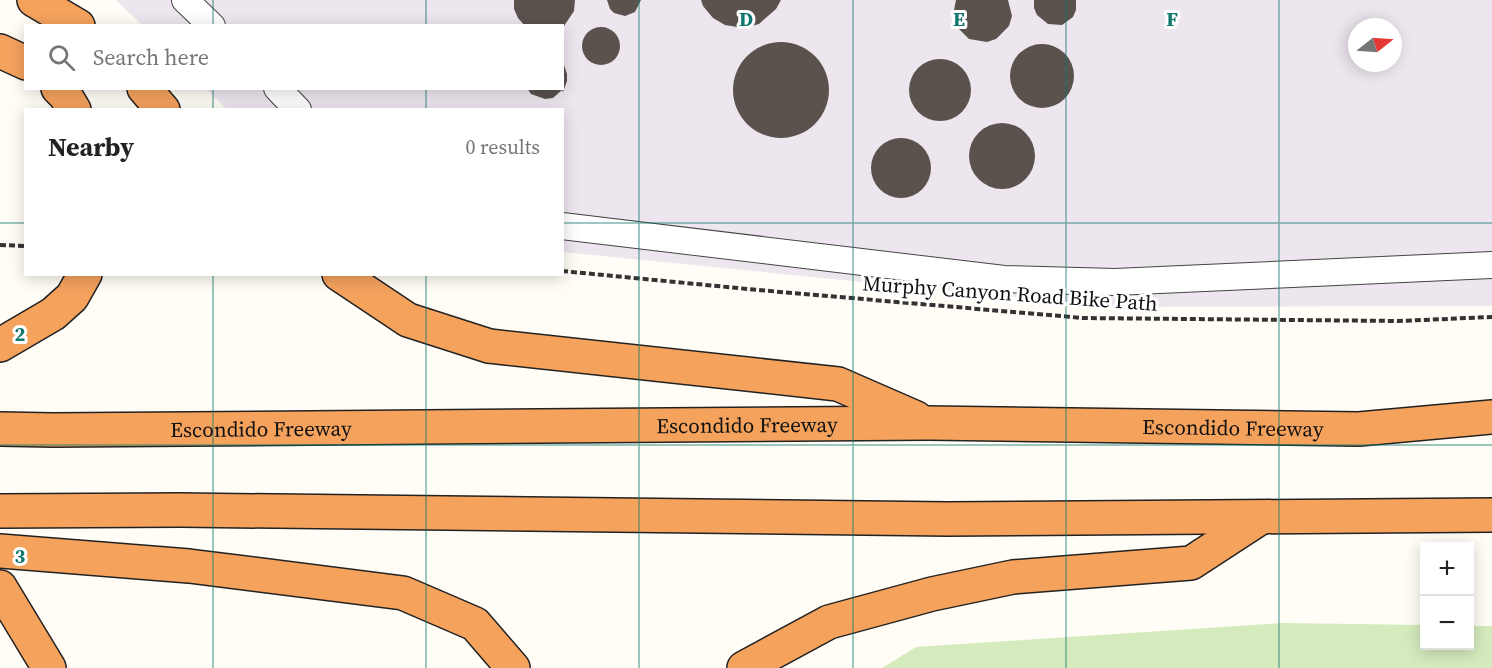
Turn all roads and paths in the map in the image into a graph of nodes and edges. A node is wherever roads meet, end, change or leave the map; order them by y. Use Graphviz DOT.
graph roads {
  1 [pos="34,0"];
  2 [pos="185,0"];
  3 [pos="75,24"];
  4 [pos="210,24"];
  5 [pos="0,51"];
  6 [pos="0,60"];
  7 [pos="24,63"];
  8 [pos="24,64"];
  9 [pos="60,90"];
  10 [pos="146,90"];
  11 [pos="279,90"];
  12 [pos="73,108"];
  13 [pos="161,108"];
  14 [pos="296,108"];
  15 [pos="564,226"];
  16 [pos="0,245"];
  17 [pos="24,246"];
  18 [pos="1492,265"];
  19 [pos="564,271"];
  20 [pos="84,276"];
  21 [pos="342,276"];
  22 [pos="1492,317"];
  23 [pos="0,345"];
  24 [pos="1492,417"];
  25 [pos="929,423"];
  26 [pos="0,429"];
  27 [pos="0,510"];
  28 [pos="1492,515"];
  29 [pos="1260,518"];
  30 [pos="0,551"];
  31 [pos="0,587"];
  32 [pos="49,668"];
  33 [pos="513,668"];
  34 [pos="744,668"];
  1 -- 3 [label="highway"];
  2 -- 4 [label="lane"];
  5 -- 7 [label="highway"];
  6 -- 8 [label="highway"];
  9 -- 12 [label="highway"];
  10 -- 13 [label="highway"];
  11 -- 14 [label="lane"];
  15 -- 18 [label="lane"];
  16 -- 17 [label="path"];
  19 -- 22 [label="path, Murphy Canyon Road Bike Path"];
  20 -- 23 [label="highway"];
  21 -- 25 [label="highway"];
  24 -- 25 [label="highway, Escondido Freeway"];
  25 -- 26 [label="highway, Escondido Freeway"];
  27 -- 29 [label="highway"];
  28 -- 29 [label="highway"];
  29 -- 34 [label="highway"];
  30 -- 33 [label="highway"];
  31 -- 32 [label="highway"];
}
